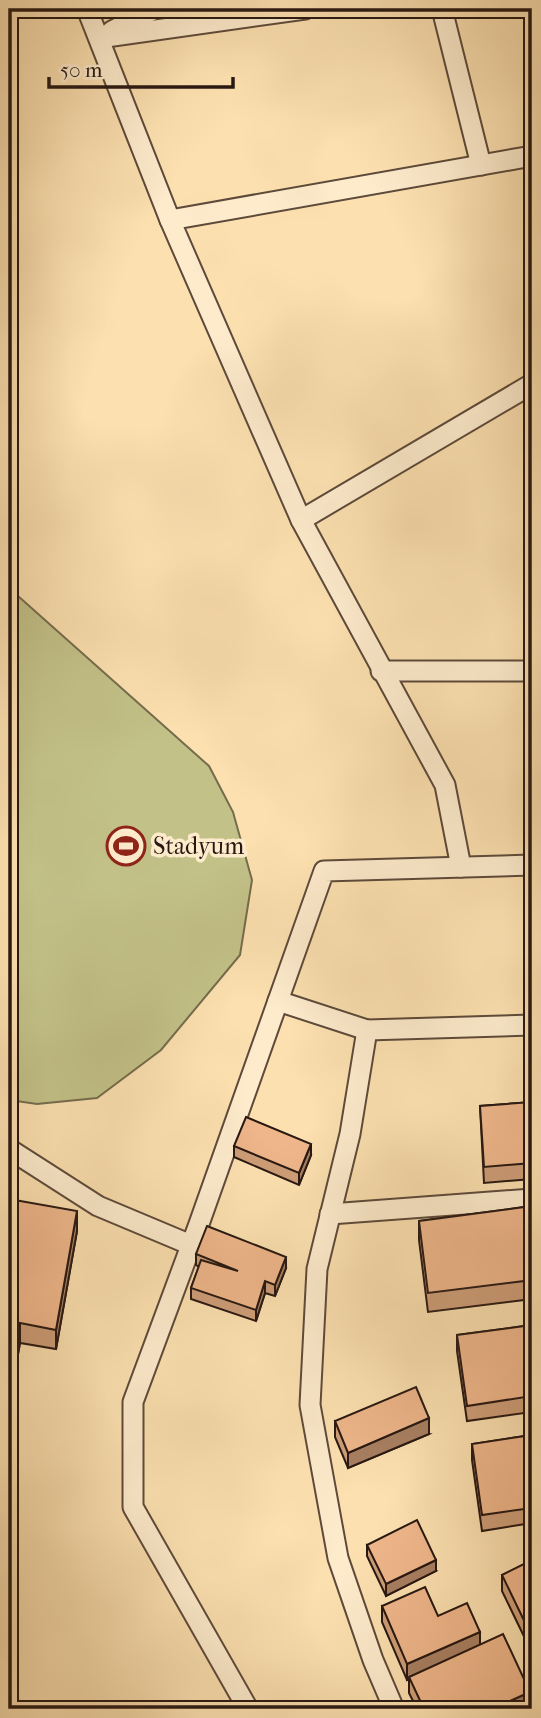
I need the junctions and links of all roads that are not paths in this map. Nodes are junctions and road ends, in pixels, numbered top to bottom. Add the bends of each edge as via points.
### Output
1 (87, 9) edge
2 (155, 9) edge
3 (305, 9) edge
4 (442, 9) edge
5 (99, 37) junction
6 (532, 156) edge
7 (481, 165) junction
8 (170, 220) junction
9 (532, 384) edge
10 (301, 520) junction
11 (381, 671) junction
12 (532, 671) edge
13 (532, 865) edge
14 (461, 867) junction
15 (278, 1001) junction
16 (532, 1025) edge
17 (367, 1030) junction
18 (9, 1149) edge
19 (532, 1199) edge
20 (330, 1214) junction
21 (191, 1245) junction
22 (248, 1709) edge
23 (394, 1709) edge

1 - 5 street
2 - 5 street
3 - 5 street
4 - 7 street
5 - 8 street
6 - 7 street
7 - 8 street
8 - 10 street
9 - 10 street
10 - 11 street
11 - 12 street
11 - 14 street via 445,785
13 - 14 street
14 - 15 street via 324,871
15 - 17 street
15 - 21 street
16 - 17 street
17 - 20 street via 350,1134
18 - 21 street via 98,1206
19 - 20 street
20 - 23 street via 317,1269 310,1405 338,1558
21 - 22 street via 133,1402 133,1507

